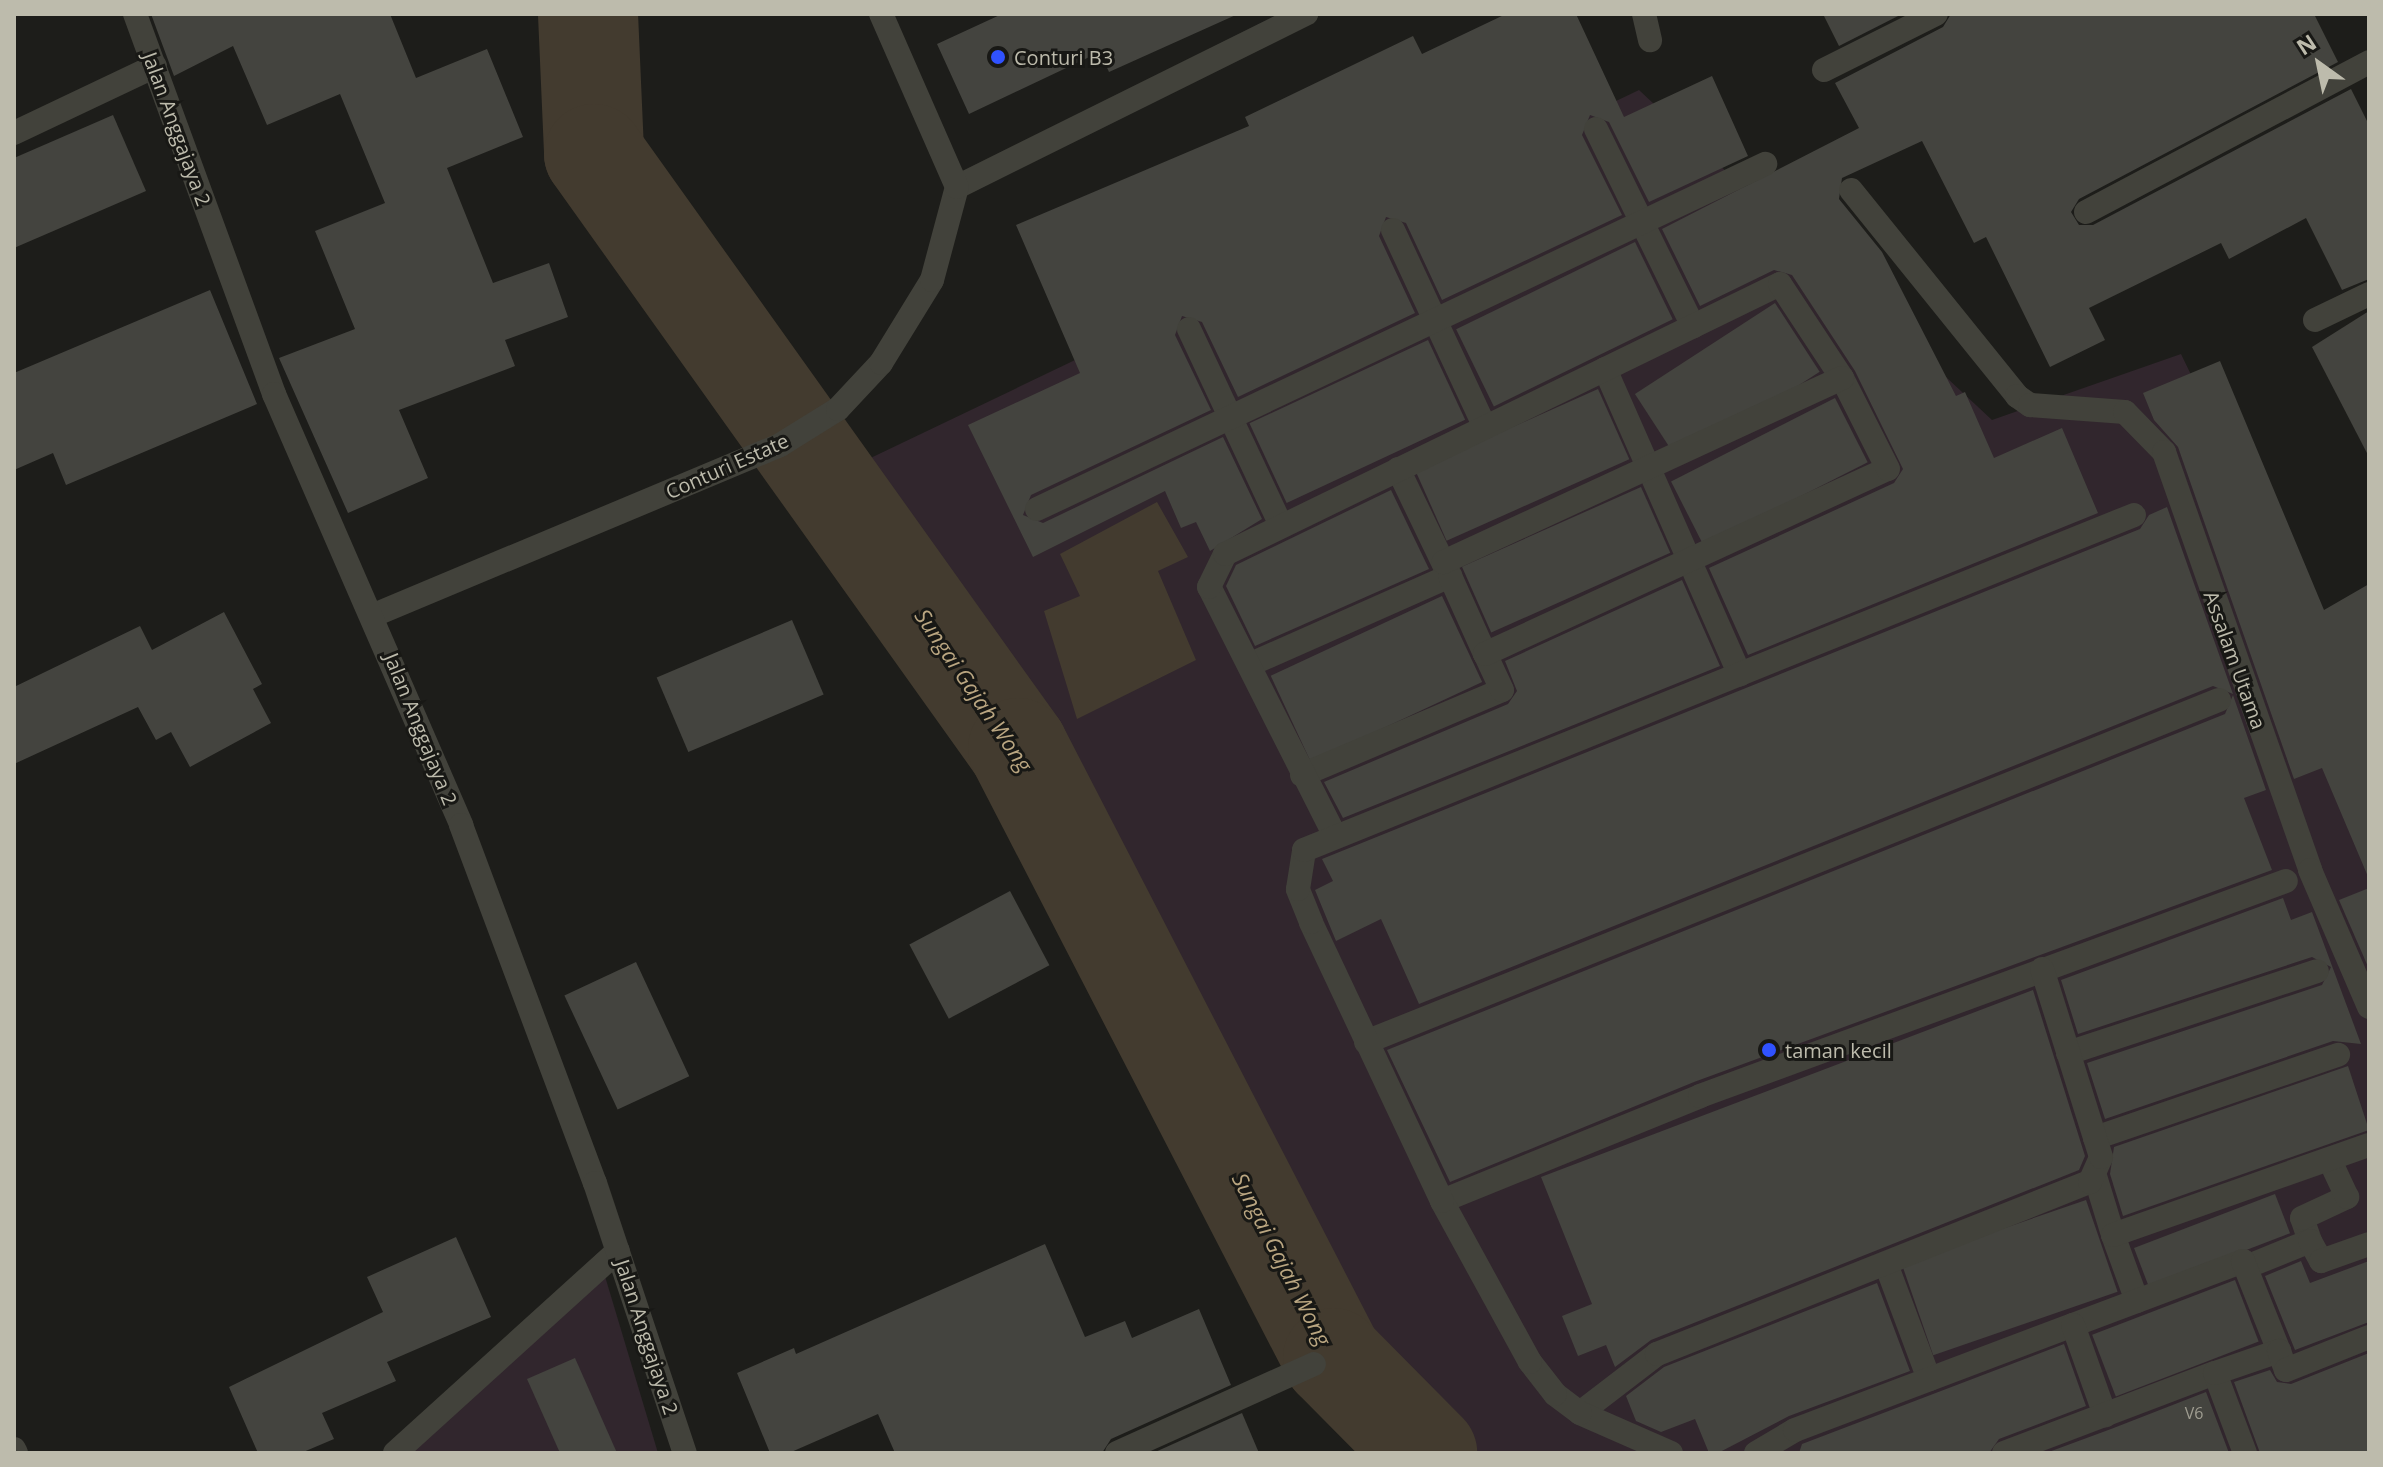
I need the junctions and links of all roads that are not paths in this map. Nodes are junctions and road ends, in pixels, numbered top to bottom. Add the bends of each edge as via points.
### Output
1 (135, 14) edge
2 (881, 14) edge
3 (1306, 14) edge
4 (1644, 14) edge
5 (1936, 14) edge
6 (1266, 23) edge
7 (1650, 40) dead end
8 (2369, 62) edge
9 (155, 66) junction
10 (1824, 70) dead end
11 (1596, 129) dead end
12 (14, 133) edge
13 (1765, 164) dead end
14 (957, 187) junction
15 (1851, 190) dead end
16 (2086, 212) dead end
17 (1641, 222) junction
18 (1393, 230) dead end
19 (2369, 294) edge
20 (2315, 320) dead end
21 (1436, 321) junction
22 (1693, 326) junction
23 (1189, 329) dead end
24 (1605, 369) junction
25 (1842, 378) junction
26 (1230, 418) junction
27 (1485, 427) junction
28 (1649, 466) junction
29 (1398, 469) junction
30 (1037, 509) dead end
31 (2134, 515) dead end
32 (1281, 525) junction
33 (1690, 559) junction
34 (1446, 569) junction
35 (374, 615) junction
36 (1485, 654) junction
37 (1251, 664) junction
38 (1740, 675) junction
39 (2219, 700) dead end
40 (1302, 775) junction
41 (1334, 834) junction
42 (2286, 881) dead end
43 (2042, 969) junction
44 (2317, 971) dead end
45 (2369, 1007) edge
46 (1366, 1042) junction
47 (2068, 1053) junction
48 (2338, 1055) dead end
49 (2095, 1138) junction
50 (2369, 1145) edge
51 (2330, 1161) junction
52 (2095, 1176) junction
53 (1442, 1201) junction
54 (2113, 1235) junction
55 (2310, 1241) junction
56 (2369, 1244) edge
57 (618, 1251) junction
58 (1886, 1264) junction
59 (2246, 1267) junction
60 (2137, 1301) junction
61 (2073, 1325) junction
62 (2369, 1337) edge
63 (2279, 1351) junction
64 (1314, 1364) dead end
65 (2215, 1373) junction
66 (1929, 1379) junction
67 (1580, 1413) junction
68 (2105, 1415) junction
69 (395, 1453) edge
70 (685, 1453) edge
71 (1117, 1453) edge
72 (1671, 1453) edge
73 (1756, 1453) edge
74 (2004, 1453) edge
75 (2245, 1453) edge

1 - 9 street, Jalan Anggajaya 2
2 - 14 street
3 - 6 street
4 - 7 street
5 - 10 street
6 - 14 street
8 - 16 street
9 - 12 street
9 - 35 street, Jalan Anggajaya 2 via 274,394
11 - 17 street
13 - 17 street
14 - 35 street, Conturi Estate via 932,280 881,363 838,409 780,445
15 - 45 street, Assalam Utama via 2030,405 2125,412 2164,452 2310,870
17 - 21 street
17 - 22 street
18 - 21 street
19 - 20 street
21 - 26 street
21 - 27 street
22 - 24 street
22 - 25 street via 1780,284
23 - 26 street
24 - 27 street
24 - 28 street
25 - 28 street
25 - 33 street via 1888,469
26 - 30 street
26 - 32 street
27 - 29 street
28 - 33 street
28 - 34 street
29 - 32 street
29 - 34 street
31 - 38 street
32 - 37 street via 1225,554 1209,576 1209,587
33 - 36 street
33 - 38 street
34 - 36 street
34 - 37 street
35 - 57 street, Jalan Anggajaya 2 via 461,825
36 - 40 street via 1502,690
37 - 40 street
38 - 41 street
39 - 46 street
40 - 41 street
41 - 46 street via 1304,850 1298,889
42 - 43 street
43 - 47 street
43 - 53 street via 1700,1096
44 - 47 street
46 - 53 street
47 - 49 street
48 - 49 street
49 - 52 street via 2101,1157
50 - 51 street
51 - 54 street
51 - 55 street via 2347,1197 2302,1218
52 - 54 street
52 - 58 street via 2079,1188
53 - 67 street via 1530,1362 1555,1394
54 - 60 street
55 - 56 street via 2321,1261
55 - 59 street
57 - 69 street
57 - 70 street, Jalan Anggajaya 2
58 - 66 street
58 - 67 street via 1657,1354
59 - 60 street via 2243,1261
59 - 63 street
60 - 61 street
61 - 66 street
61 - 68 street
62 - 63 street via 2286,1370
63 - 65 street
64 - 71 street
65 - 68 street
65 - 75 street
66 - 73 street via 1795,1430
67 - 72 street
68 - 74 street

